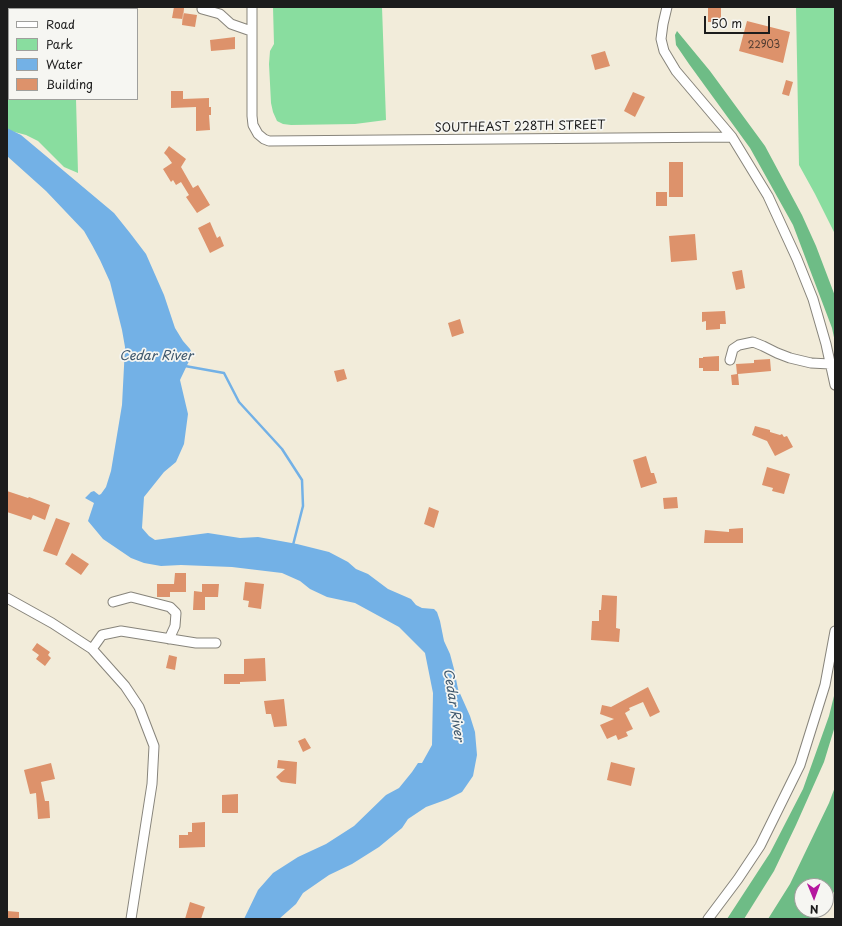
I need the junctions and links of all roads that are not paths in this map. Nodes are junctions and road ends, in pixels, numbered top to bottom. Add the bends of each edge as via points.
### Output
1 (252, 7) edge
2 (667, 7) edge
3 (202, 9) dead end
4 (251, 31) junction
5 (732, 138) junction
6 (730, 360) dead end
7 (830, 364) junction
8 (835, 385) edge
9 (7, 598) edge
10 (113, 602) dead end
11 (835, 631) edge
12 (169, 639) junction
13 (216, 643) dead end
14 (92, 649) junction
15 (131, 919) edge
16 (708, 919) edge

1 - 4 street, SOUTHEAST 228TH STREET
2 - 5 street via 662,31 664,51 676,71
3 - 4 street via 220,14 231,24
4 - 5 street, SOUTHEAST 228TH STREET via 253,125 258,134 269,141
5 - 7 street via 768,196 797,259 813,299
6 - 7 street via 733,349 753,342 790,358 815,364
7 - 8 street
9 - 14 street
10 - 12 street via 131,597 170,607 176,613 175,626
11 - 16 street via 825,685 800,765 760,846
12 - 13 street
12 - 14 street via 121,631 111,632 102,635
14 - 15 street via 125,686 139,707 154,746 152,784

